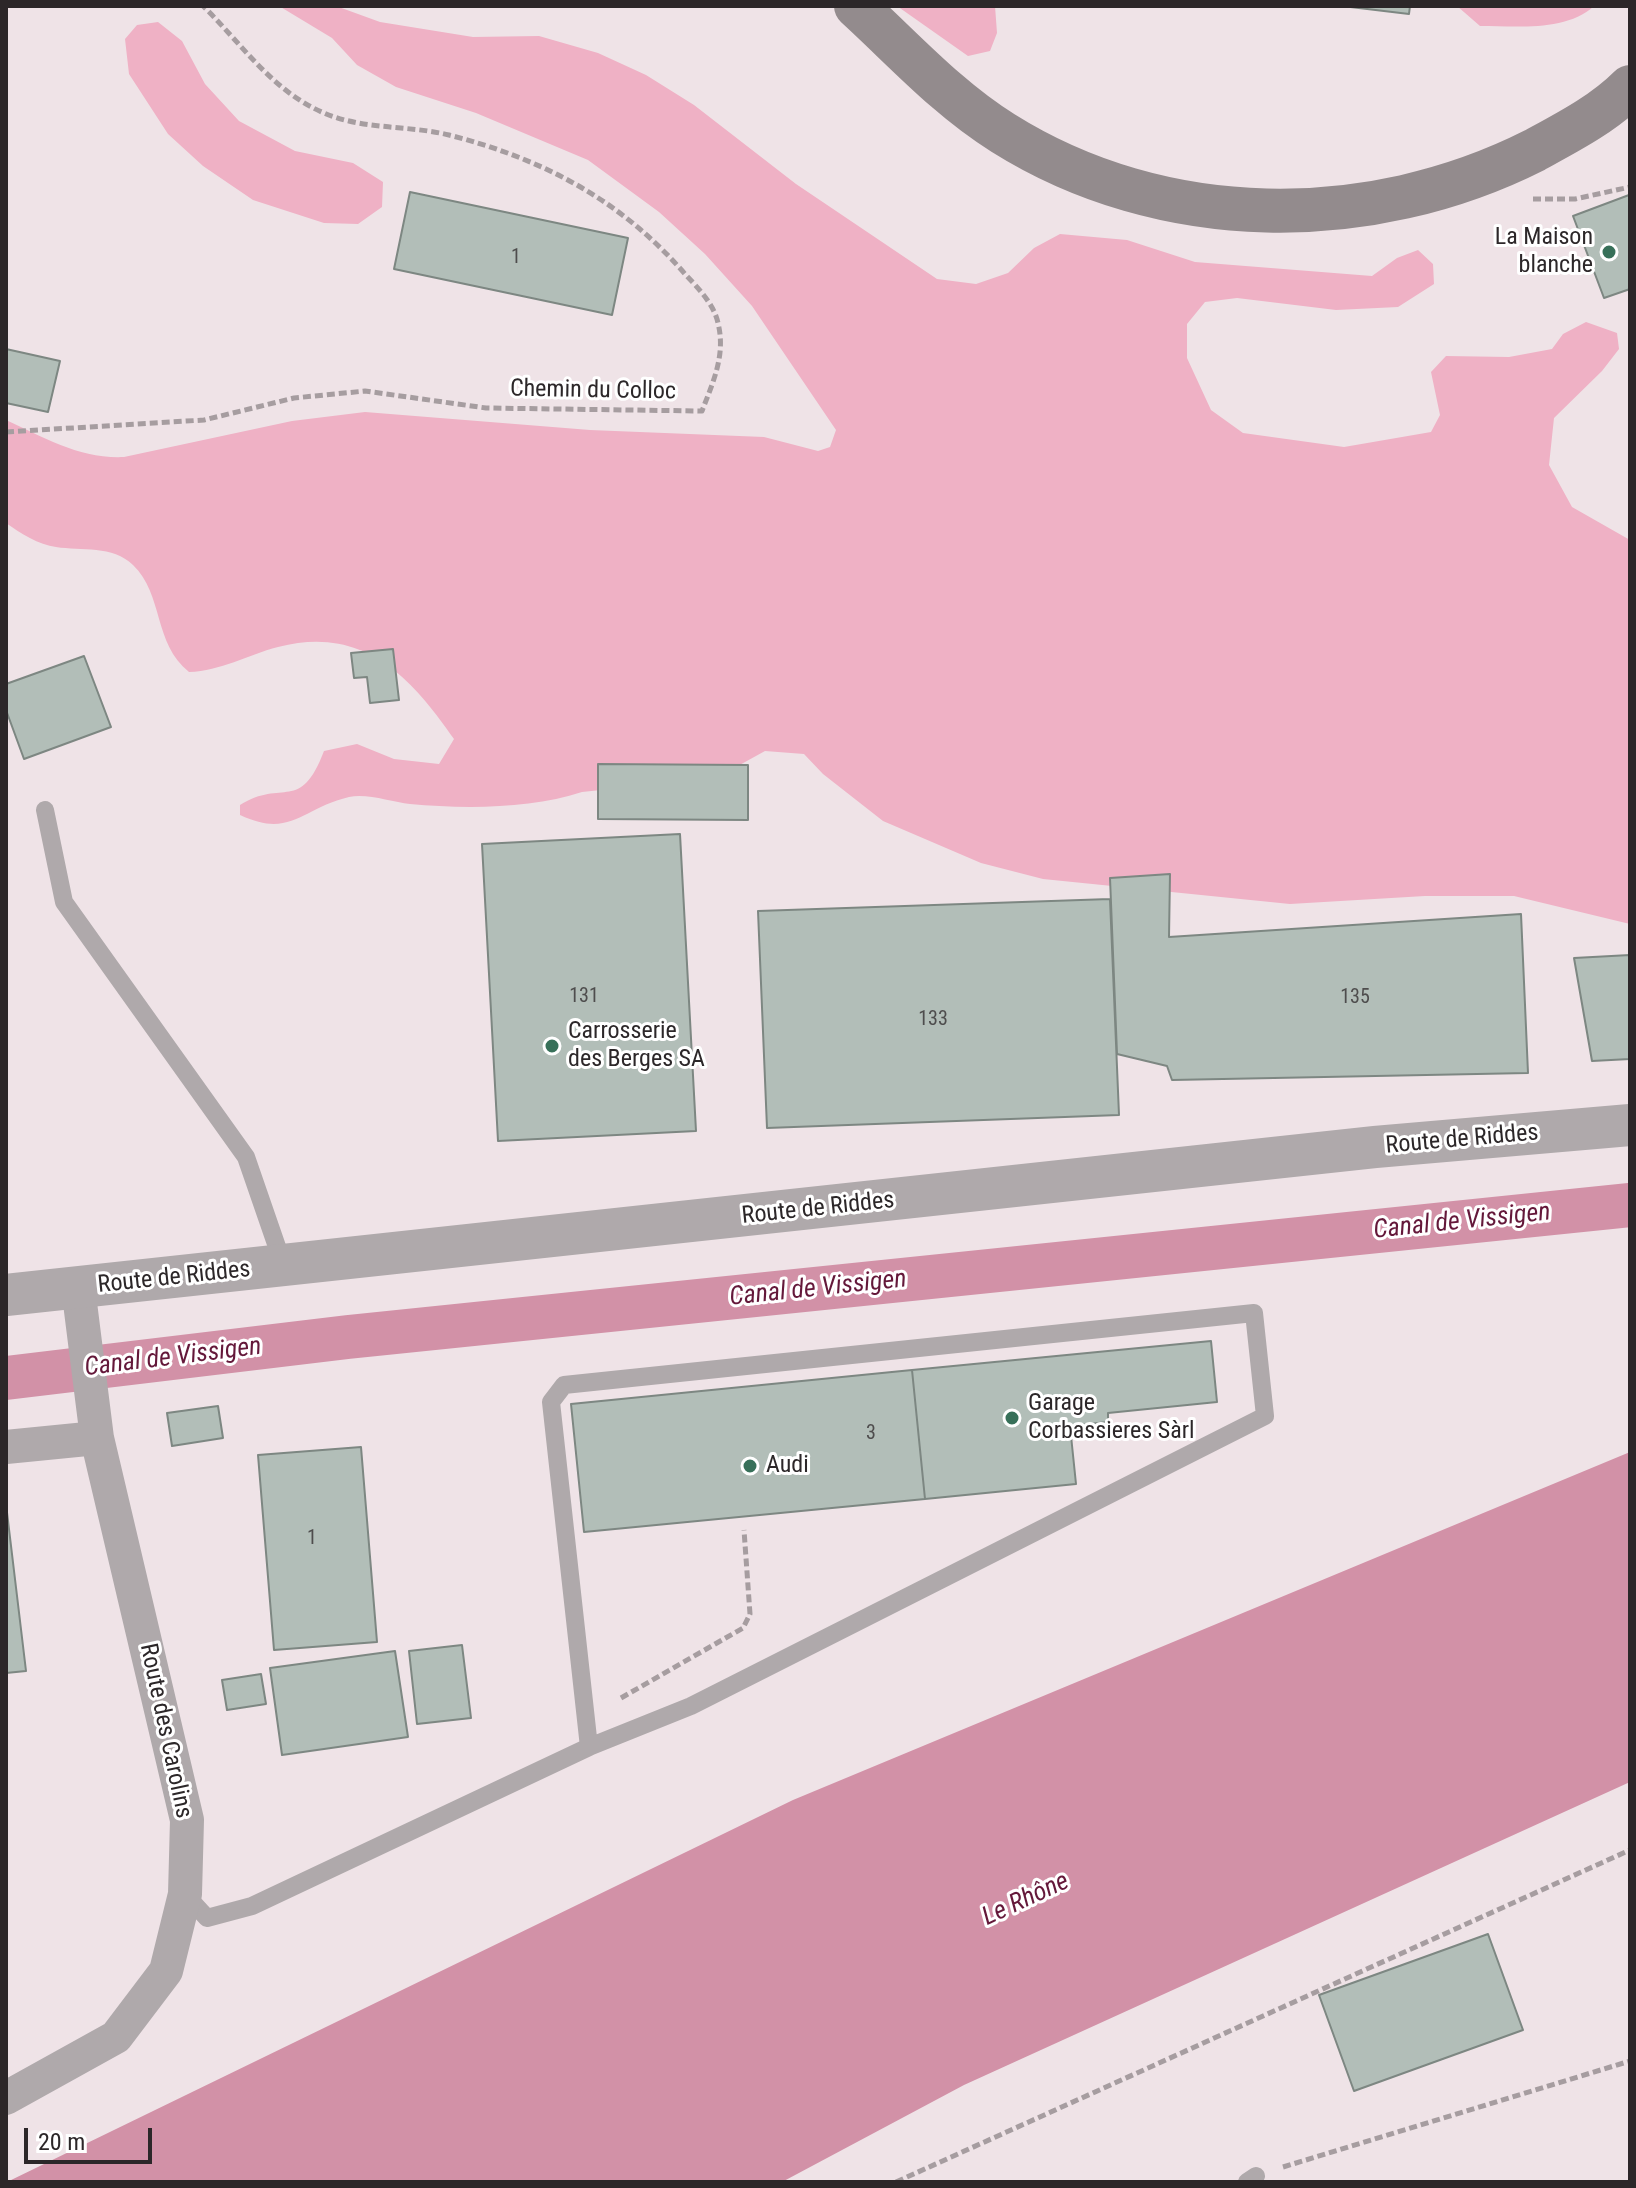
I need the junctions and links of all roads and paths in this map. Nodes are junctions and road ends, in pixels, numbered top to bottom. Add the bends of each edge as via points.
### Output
1 (203, 6) edge
2 (856, 6) edge
3 (1630, 87) edge
4 (1498, 168) junction
5 (1630, 187) edge
6 (6, 432) edge
7 (45, 810) dead end
8 (1630, 1125) edge
9 (284, 1267) junction
10 (78, 1287) junction
11 (6, 1295) edge
12 (97, 1438) junction
13 (6, 1447) edge
14 (744, 1530) dead end
15 (585, 1718) junction
16 (589, 1747) junction
17 (1630, 1850) edge
18 (185, 1894) junction
19 (1630, 2061) edge
20 (6, 2098) edge
21 (1251, 2179) edge
22 (896, 2182) edge

1 - 6 path, Chemin du Colloc via 275,82 322,112 342,120 445,134 515,153 554,171 635,223 705,296 718,320 721,360 702,411 486,408 365,391 294,398 204,420
2 - 4 main road via 953,96 1002,133 1097,178 1202,207 1360,207 1440,189
3 - 4 main road via 1588,120
4 - 5 path via 1515,194 1535,200 1575,199
7 - 9 lane via 64,902 246,1157
8 - 9 street, Route de Riddes via 1375,1147
9 - 10 street, Route de Riddes
10 - 11 street, Route de Riddes
10 - 12 street, Route des Carolins
12 - 13 street
12 - 18 street, Route des Carolins via 187,1820
14 - 15 path via 750,1614 743,1628
15 - 16 lane
15 - 16 lane via 551,1402 564,1385 1254,1313 1265,1416 691,1706
16 - 18 lane via 252,1906 207,1918
17 - 22 path
18 - 20 street, Route des Carolins via 166,1971 116,2037
19 - 21 path

